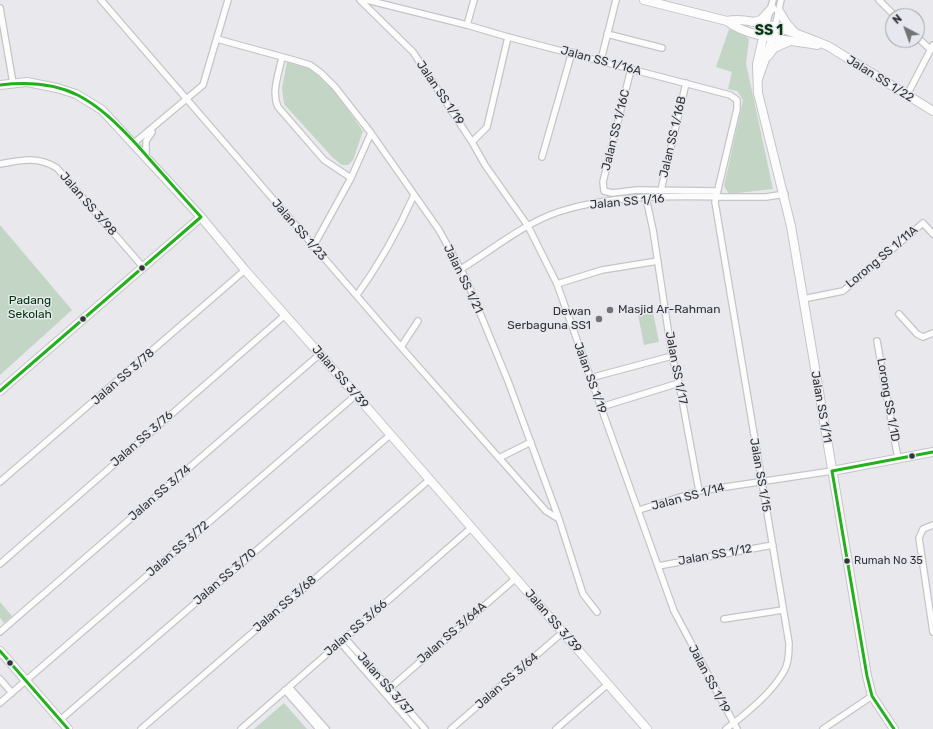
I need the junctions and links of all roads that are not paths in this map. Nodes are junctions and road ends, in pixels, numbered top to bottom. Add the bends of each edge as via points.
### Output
1 (101, 0) edge
2 (228, 0) edge
3 (360, 0) edge
4 (367, 0) edge
5 (474, 0) edge
6 (616, 0) edge
7 (644, 0) edge
8 (781, 0) edge
9 (879, 0) edge
10 (775, 6) edge
11 (0, 8) edge
12 (887, 8) edge
13 (727, 21) junction
14 (753, 22) junction
15 (467, 25) junction
16 (766, 25) junction
17 (775, 27) junction
18 (748, 31) junction
19 (607, 34) junction
20 (763, 35) junction
21 (793, 36) junction
22 (508, 37) junction
23 (773, 37) junction
24 (218, 39) junction
25 (662, 48) dead end
26 (932, 48) edge
27 (572, 52) junction
28 (282, 57) junction
29 (761, 59) junction
30 (601, 60) junction
31 (631, 69) junction
32 (13, 82) junction
33 (686, 83) junction
34 (0, 85) edge
35 (907, 95) junction
36 (187, 101) junction
37 (933, 111) edge
38 (159, 124) junction
39 (371, 133) junction
40 (472, 142) junction
41 (134, 143) junction
42 (146, 156) junction
43 (542, 157) dead end
44 (0, 164) edge
45 (351, 178) junction
46 (660, 190) junction
47 (604, 191) joint
48 (717, 191) junction
49 (785, 194) junction
50 (414, 195) junction
51 (646, 198) junction
52 (716, 198) junction
53 (201, 217) junction
54 (528, 226) junction
55 (933, 234) edge
56 (313, 246) junction
57 (658, 261) junction
58 (143, 267) junction
59 (461, 269) junction
60 (245, 270) junction
61 (557, 284) junction
62 (357, 295) junction
63 (803, 299) junction
64 (899, 314) dead end
65 (285, 315) junction
66 (418, 321) dead end
67 (933, 333) edge
68 (877, 341) dead end
69 (401, 347) junction
70 (320, 354) junction
71 (672, 356) junction
72 (590, 378) junction
73 (679, 383) junction
74 (0, 391) edge
75 (356, 395) junction
76 (601, 407) junction
77 (390, 435) junction
78 (531, 442) junction
79 (933, 452) edge
80 (499, 458) junction
81 (898, 459) junction
82 (832, 471) junction
83 (429, 480) junction
84 (0, 482) edge
85 (761, 482) junction
86 (699, 491) junction
87 (639, 510) junction
88 (559, 519) junction
89 (933, 525) edge
90 (471, 528) junction
91 (773, 545) junction
92 (0, 564) edge
93 (658, 566) junction
94 (516, 578) junction
95 (931, 608) edge
96 (783, 610) junction
97 (597, 612) dead end
98 (724, 619) dead end
99 (0, 632) edge
100 (563, 632) junction
101 (933, 632) edge
102 (342, 640) junction
103 (0, 651) edge
104 (0, 679) edge
105 (26, 681) junction
106 (608, 684) junction
107 (287, 689) junction
108 (389, 689) junction
109 (12, 693) junction
110 (872, 696) junction
111 (0, 704) edge
112 (60, 720) junction
113 (732, 724) junction
114 (68, 729) edge
115 (141, 729) edge
116 (241, 729) edge
117 (319, 729) edge
118 (326, 729) edge
119 (416, 729) edge
120 (425, 729) edge
121 (451, 729) edge
122 (556, 729) edge
123 (647, 729) edge
124 (726, 729) edge
125 (737, 729) edge
126 (823, 729) edge
127 (894, 729) edge

1 - 36 street, Jalan SS 1/23
2 - 24 street
3 - 40 street, Jalan SS 1/19 via 413,52
4 - 15 street, Jalan SS 1/16A
5 - 15 street
6 - 19 street
7 - 13 street
8 - 10 street
9 - 12 street
10 - 14 street via 761,20
10 - 16 street
10 - 17 street
10 - 21 street
11 - 32 street
13 - 14 street, Jalan SS 1/22 via 735,19
13 - 18 street, Jalan SS 1/22 via 734,27
14 - 16 street, Jalan SS 1/22
15 - 22 street, Jalan SS 1/16A
16 - 17 street, Jalan SS 1/22
16 - 20 street, Jalan SS 1/11
17 - 21 street, Jalan SS 1/22
17 - 23 street, Jalan SS 1/11
18 - 20 street, Jalan SS 1/22
18 - 29 street via 755,38
19 - 25 street
19 - 30 street
20 - 23 street, Jalan SS 1/22
20 - 29 street, Jalan SS 1/11
21 - 23 street, Jalan SS 1/22
21 - 29 street
21 - 35 street, Jalan SS 1/22 via 828,46
22 - 27 street, Jalan SS 1/16A
22 - 40 street via 487,126
23 - 29 street, Jalan SS 1/11
24 - 28 street, Jalan SS 1/21
24 - 36 street via 203,85
26 - 35 street
27 - 30 street, Jalan SS 1/16A
27 - 43 street
28 - 39 street, Jalan SS 1/21 via 310,65 321,73 336,87
28 - 45 street via 275,92 278,107 324,160
29 - 49 street, Jalan SS 1/11 via 756,72 757,81 763,114
30 - 31 street, Jalan SS 1/16A
31 - 33 street, Jalan SS 1/16A
31 - 47 street, Jalan SS 1/16C via 603,182
32 - 34 street, Jalan SS 3/39
32 - 41 street, Jalan SS 3/39 via 43,84 76,94 102,110
33 - 46 street, Jalan SS 1/16B
33 - 48 street, Jalan SS 1/16A via 730,95 737,100
35 - 37 street, Jalan SS 1/22
36 - 38 street
36 - 56 street, Jalan SS 1/23
38 - 41 street
38 - 42 street via 146,141
39 - 45 street
39 - 50 street, Jalan SS 1/21
40 - 54 street, Jalan SS 1/19
41 - 42 street, Jalan SS 3/39
42 - 53 street, Jalan SS 3/39
44 - 58 street, Jalan SS 3/98 via 30,159 48,162 57,168
45 - 56 street
46 - 47 street, Jalan SS 1/16 via 612,193
46 - 48 street, Jalan SS 1/16
48 - 52 street, Jalan SS 1/16A
49 - 52 street, Jalan SS 1/16
49 - 63 street, Jalan SS 1/11
50 - 59 street, Jalan SS 1/21 via 439,230
50 - 62 street via 397,233 377,268
51 - 52 street, Jalan SS 1/16
51 - 54 street, Jalan SS 1/16 via 591,204 557,212
51 - 57 street, Jalan SS 1/17
52 - 85 street, Jalan SS 1/15
53 - 58 street
53 - 60 street, Jalan SS 3/39
54 - 59 street, Jalan SS 1/16
54 - 61 street, Jalan SS 1/19
55 - 63 street, Lorong SS 1/11A via 923,223 843,291
56 - 62 street, Jalan SS 1/23
57 - 61 street via 602,270
57 - 71 street, Jalan SS 1/17
58 - 74 street
59 - 78 street, Jalan SS 1/21
60 - 65 street, Jalan SS 3/39
60 - 84 street, Jalan SS 3/78
61 - 72 street, Jalan SS 1/19
62 - 69 street, Jalan SS 1/23
63 - 82 street, Jalan SS 1/11
64 - 67 street via 917,334 923,337
65 - 70 street, Jalan SS 3/39
65 - 92 street, Jalan SS 3/76
66 - 69 street
68 - 81 street, Lorong SS 1/1D
69 - 80 street, Jalan SS 1/23
70 - 75 street, Jalan SS 3/39
70 - 99 street, Jalan SS 3/74
71 - 72 street
71 - 73 street, Jalan SS 1/17
72 - 76 street, Jalan SS 1/19
73 - 76 street
73 - 86 street, Jalan SS 1/17
75 - 77 street, Jalan SS 3/39
75 - 105 street, Jalan SS 3/72
76 - 87 street, Jalan SS 1/19
77 - 83 street, Jalan SS 3/39
77 - 112 street, Jalan SS 3/70
78 - 80 street
78 - 88 street, Jalan SS 1/21
79 - 81 street
80 - 88 street, Jalan SS 1/23 via 546,511
81 - 82 street
82 - 85 street, Jalan SS 1/14
82 - 110 street, Jalan SS 1/11
83 - 90 street, Jalan SS 3/39
83 - 115 street, Jalan SS 3/68
85 - 86 street, Jalan SS 1/14
85 - 91 street, Jalan SS 1/15
86 - 87 street, Jalan SS 1/14
87 - 93 street, Jalan SS 1/19
88 - 97 street, Jalan SS 1/21 via 583,594
89 - 95 street via 923,529 919,538
90 - 94 street, Jalan SS 3/39
90 - 102 street, Jalan SS 3/66
91 - 93 street, Jalan SS 1/12
91 - 96 street, Jalan SS 1/15
93 - 113 street, Jalan SS 1/19 via 674,611
94 - 100 street, Jalan SS 3/39
94 - 108 street, Jalan SS 3/64A
95 - 101 street
96 - 98 street
96 - 113 street, Jalan SS 1/15 via 789,643 786,667 770,691
100 - 106 street, Jalan SS 3/39
100 - 121 street, Jalan SS 3/64
102 - 107 street, Jalan SS 3/66
102 - 108 street, Jalan SS 3/37
102 - 119 street, Jalan SS 3/37
103 - 105 street
104 - 109 street
105 - 109 street, Jalan SS 3/72
105 - 112 street
106 - 122 street
106 - 123 street, Jalan SS 3/39
107 - 116 street, Jalan SS 3/66
107 - 117 street
107 - 118 street
108 - 120 street, Jalan SS 3/37
109 - 111 street, Jalan SS 3/72
110 - 126 street
110 - 127 street, Jalan SS 1/11
112 - 114 street
113 - 124 street, Jalan SS 1/15
113 - 125 street, Jalan SS 1/19

